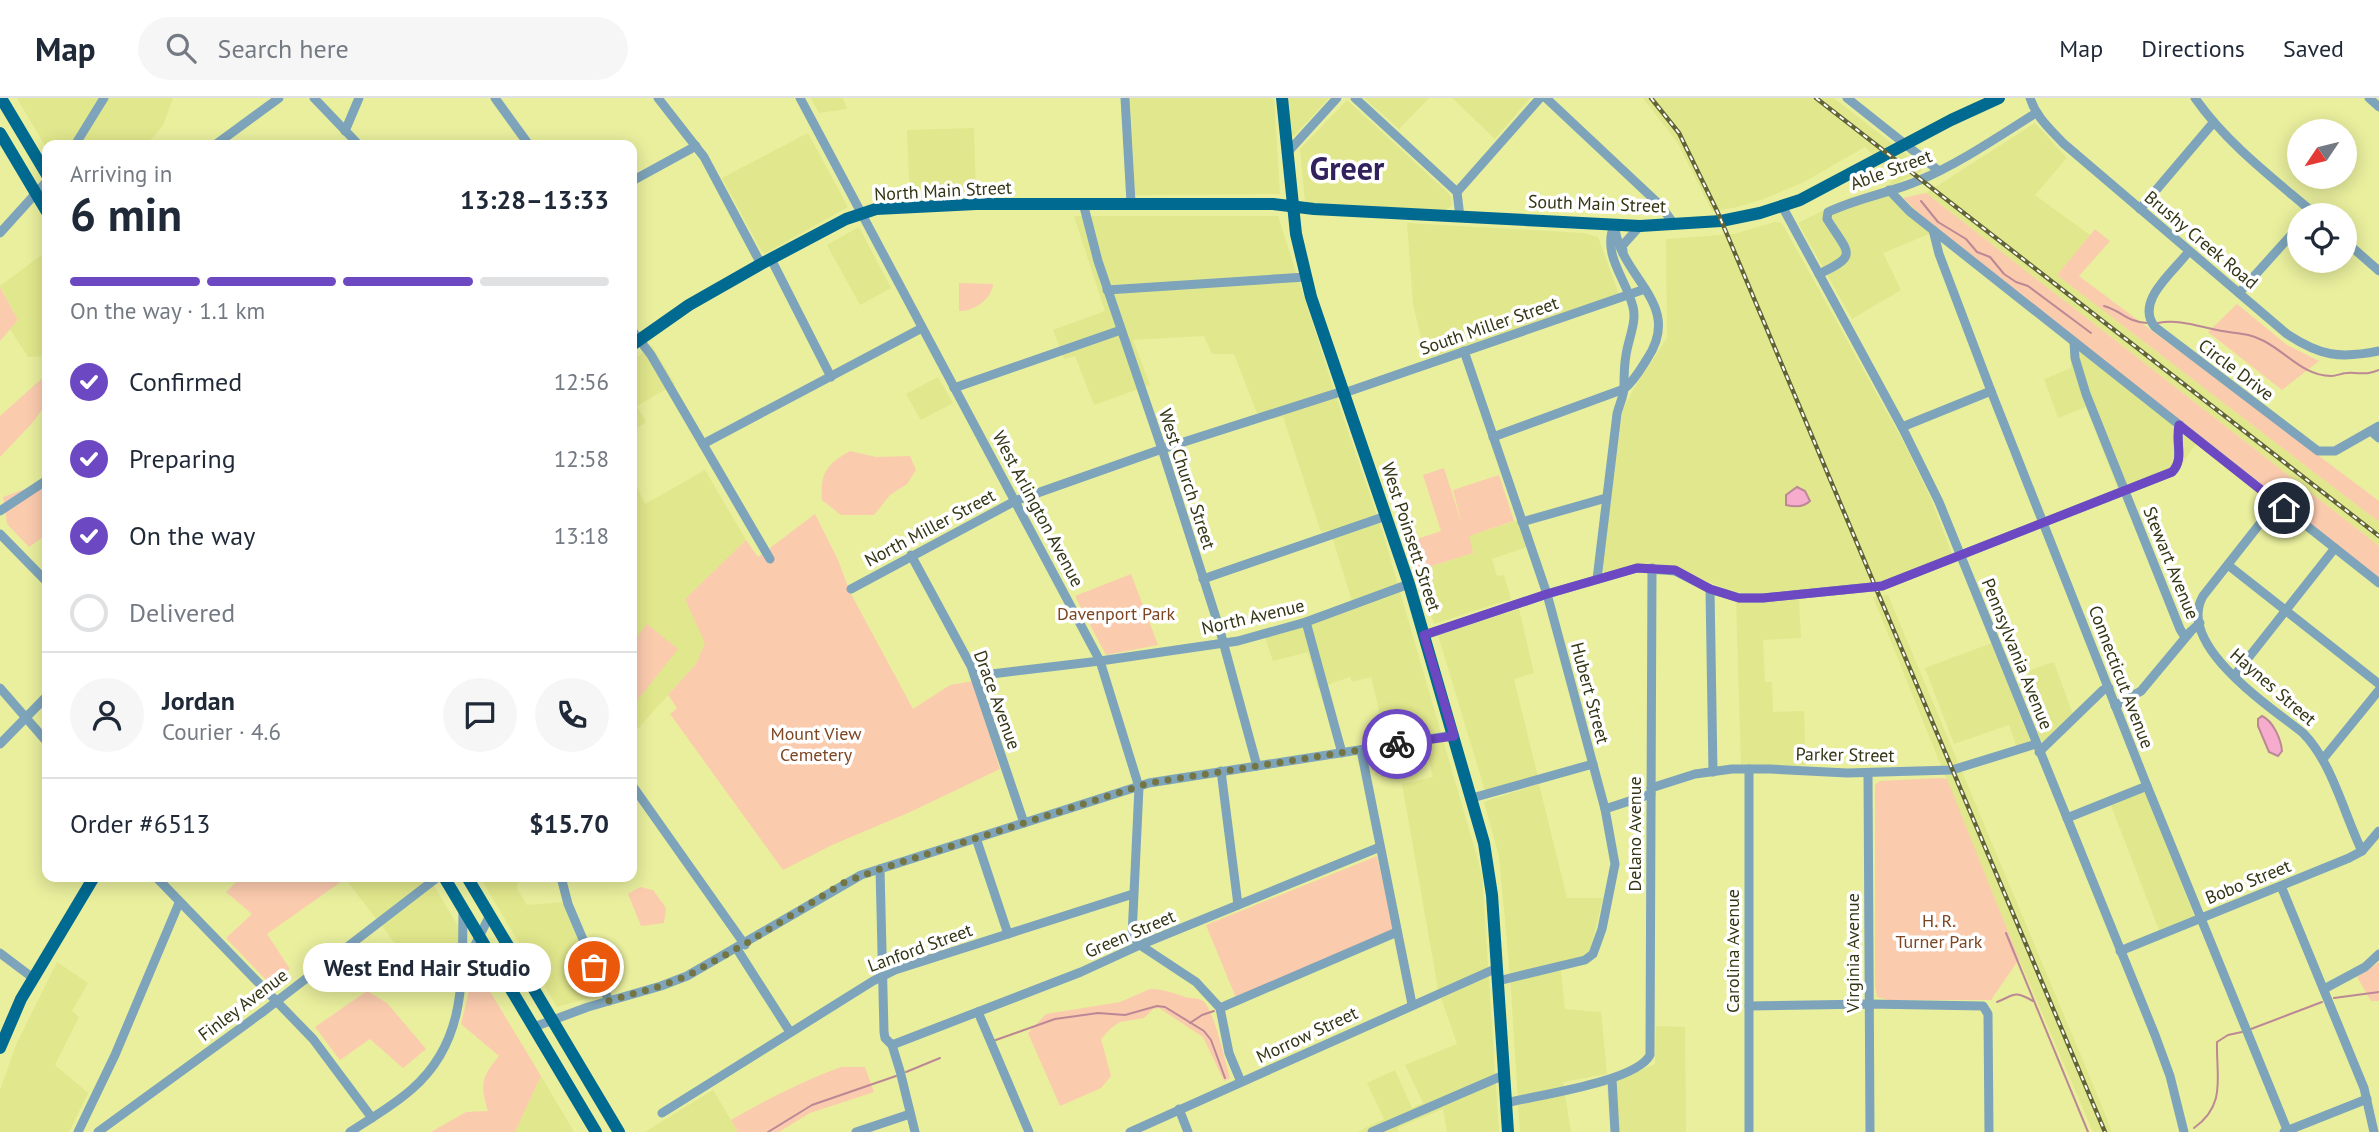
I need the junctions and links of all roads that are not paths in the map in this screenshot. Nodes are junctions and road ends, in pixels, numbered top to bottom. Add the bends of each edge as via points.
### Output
1 (1, 98) edge
2 (104, 98) edge
3 (279, 98) edge
4 (314, 98) edge
5 (359, 98) edge
6 (495, 98) edge
7 (658, 98) edge
8 (800, 98) edge
9 (1125, 98) edge
10 (1282, 98) edge
11 (1337, 98) edge
12 (1355, 98) edge
13 (1540, 98) edge
14 (1546, 98) edge
15 (1847, 98) edge
16 (1999, 98) edge
17 (2030, 98) edge
18 (2195, 98) edge
19 (2369, 98) edge
20 (2379, 107) edge
21 (2036, 113) junction
22 (2213, 122) junction
23 (345, 131) junction
24 (0, 133) edge
25 (78, 140) edge
26 (222, 140) edge
27 (354, 140) edge
28 (525, 140) edge
29 (1290, 145) junction
30 (696, 146) junction
31 (42, 167) edge
32 (1938, 171) junction
33 (637, 178) edge
34 (42, 186) edge
35 (1889, 190) junction
36 (35, 192) junction
37 (1457, 192) junction
38 (1130, 202) junction
39 (1083, 203) junction
40 (2300, 203) edge
41 (42, 204) edge
42 (1293, 206) junction
43 (1782, 206) junction
44 (2140, 209) junction
45 (862, 214) junction
46 (1460, 217) junction
47 (1674, 224) junction
48 (1614, 225) junction
49 (1640, 226) junction
50 (1933, 230) junction
51 (0, 233) edge
52 (2287, 239) edge
53 (2189, 251) junction
54 (2357, 252) edge
55 (1623, 253) junction
56 (766, 262) junction
57 (2379, 271) edge
58 (1819, 274) junction
59 (1306, 277) junction
60 (1645, 289) junction
61 (1107, 290) junction
62 (2239, 293) junction
63 (1630, 296) junction
64 (922, 328) junction
65 (1121, 330) junction
66 (637, 337) edge
67 (637, 342) edge
68 (2074, 343) junction
69 (1464, 351) junction
70 (2379, 351) edge
71 (831, 377) junction
72 (954, 388) junction
73 (1624, 389) junction
74 (1991, 391) junction
75 (1344, 393) junction
76 (2179, 425) junction
77 (1902, 428) junction
78 (2375, 428) edge
79 (1493, 437) junction
80 (2379, 438) edge
81 (703, 444) junction
82 (1162, 449) junction
83 (42, 483) edge
84 (2125, 492) junction
85 (1606, 498) junction
86 (1015, 501) junction
87 (2277, 502) junction
88 (0, 512) edge
89 (1386, 516) junction
90 (1522, 522) junction
91 (2043, 523) junction
92 (0, 534) edge
93 (2335, 548) junction
94 (911, 555) junction
95 (1961, 555) junction
96 (770, 559) dead end
97 (2228, 565) junction
98 (1652, 568) junction
99 (42, 577) edge
100 (1203, 579) junction
101 (1597, 579) junction
102 (2379, 583) edge
103 (1409, 584) junction
104 (851, 589) dead end
105 (1710, 589) junction
106 (1547, 594) junction
107 (2286, 611) junction
108 (1306, 622) junction
109 (2200, 623) junction
110 (1424, 635) junction
111 (2185, 637) junction
112 (1223, 642) junction
113 (1100, 661) junction
114 (975, 676) junction
115 (2234, 676) junction
116 (2379, 684) edge
117 (0, 688) edge
118 (2109, 688) junction
119 (2379, 690) edge
120 (42, 702) edge
121 (2115, 706) junction
122 (27, 719) junction
123 (42, 736) edge
124 (1454, 736) junction
125 (0, 744) edge
126 (2038, 748) junction
127 (1361, 750) junction
128 (1342, 753) junction
129 (2323, 759) junction
130 (1593, 764) junction
131 (1257, 766) junction
132 (1749, 769) junction
133 (1221, 771) junction
134 (1713, 772) junction
135 (1868, 773) junction
136 (2147, 786) junction
137 (1139, 787) junction
138 (1651, 791) junction
139 (637, 792) edge
140 (1472, 798) junction
141 (1605, 809) junction
142 (2067, 818) junction
143 (1024, 823) junction
144 (2379, 831) edge
145 (976, 838) junction
146 (1380, 847) junction
147 (2362, 851) junction
148 (880, 869) junction
149 (91, 882) edge
150 (160, 882) edge
151 (431, 882) edge
152 (447, 882) edge
153 (470, 882) edge
154 (562, 882) edge
155 (2280, 886) junction
156 (1133, 894) junction
157 (179, 903) junction
158 (1238, 905) junction
159 (463, 908) junction
160 (490, 915) junction
161 (2200, 918) junction
162 (1397, 932) junction
163 (1008, 934) junction
164 (480, 937) junction
165 (1140, 945) junction
166 (741, 947) junction
167 (2120, 951) junction
168 (0, 953) edge
169 (2379, 954) edge
170 (463, 959) junction
171 (1498, 974) junction
172 (883, 976) junction
173 (33, 978) junction
174 (2324, 989) junction
175 (276, 1001) junction
176 (608, 1001) junction
177 (1412, 1004) junction
178 (1869, 1004) junction
179 (1749, 1006) junction
180 (1220, 1008) junction
181 (978, 1012) junction
182 (553, 1021) junction
183 (534, 1027) junction
184 (790, 1032) junction
185 (892, 1045) junction
186 (0, 1048) edge
187 (1504, 1075) junction
188 (1612, 1079) junction
189 (1241, 1083) junction
190 (2367, 1099) junction
191 (1506, 1103) junction
192 (1179, 1109) junction
193 (662, 1113) dead end
194 (910, 1114) junction
195 (372, 1118) junction
196 (78, 1132) edge
197 (98, 1132) edge
198 (350, 1132) edge
199 (596, 1132) edge
200 (619, 1132) edge
201 (856, 1132) edge
202 (915, 1132) edge
203 (1029, 1132) edge
204 (1130, 1132) edge
205 (1188, 1132) edge
206 (1372, 1132) edge
207 (1508, 1132) edge
208 (1615, 1132) edge
209 (1749, 1132) edge
210 (1870, 1132) edge
211 (1989, 1132) edge
212 (2184, 1132) edge
213 (2286, 1132) edge
214 (2374, 1132) edge

1 - 31 main road
2 - 25 street
3 - 26 street
4 - 23 street
5 - 23 street
6 - 28 street
7 - 30 street
8 - 45 street, West Arlington Avenue
9 - 38 street
10 - 29 main road, West Poinsett Street
11 - 29 street
12 - 37 street
13 - 37 street
14 - 47 street via 1660,205
15 - 32 street
16 - 43 main road, South Main Street
17 - 21 street, Brushy Creek Road
18 - 22 street
19 - 20 street
21 - 32 street, Able Street
21 - 44 street, Brushy Creek Road via 2063,143
22 - 40 street
22 - 44 street
23 - 27 street
24 - 36 main road
29 - 42 main road, West Poinsett Street
30 - 33 street
30 - 56 street
32 - 35 street, Able Street
34 - 36 street
35 - 50 street
35 - 58 street, Able Street via 1828,212 1827,219 1847,256
36 - 41 main road
36 - 51 street
37 - 46 street
38 - 39 main road, North Main Street
38 - 42 main road, North Main Street
39 - 45 main road, North Main Street via 923,206
39 - 61 street, West Church Street
42 - 46 main road, South Main Street
42 - 59 main road, West Poinsett Street
43 - 47 main road, South Main Street via 1721,221
43 - 58 street, Pennsylvania Avenue
44 - 53 street, Brushy Creek Road
45 - 56 main road, North Main Street
45 - 64 street, West Arlington Avenue
46 - 48 main road, South Main Street
47 - 49 main road, South Main Street
48 - 49 main road, South Main Street
48 - 55 street
48 - 63 street via 1610,250
49 - 55 street via 1622,246
50 - 68 street
50 - 74 street, Connecticut Avenue
52 - 62 street
53 - 62 street, Brushy Creek Road
53 - 78 street, Circle Drive via 2150,302 2148,315 2155,327 2318,451 2335,451
54 - 57 street
55 - 60 street
56 - 66 main road, North Main Street
56 - 71 street
58 - 77 street, Pennsylvania Avenue
59 - 61 street
59 - 75 main road, West Poinsett Street
60 - 63 street, South Miller Street
60 - 73 street via 1654,303 1660,334 1656,347
61 - 65 street, West Church Street
62 - 70 street, Brushy Creek Road via 2311,349 2341,356
63 - 69 street, South Miller Street
63 - 73 street via 1634,317
64 - 71 street
64 - 72 street, West Arlington Avenue
65 - 72 street
65 - 82 street, West Church Street
67 - 81 street via 651,355
68 - 76 street
68 - 84 street, Stewart Avenue via 2083,384
69 - 75 street, South Miller Street
69 - 79 street, Hubert Street
71 - 81 street
72 - 86 street, West Arlington Avenue
73 - 79 street
73 - 85 street
74 - 77 street
74 - 91 street, Connecticut Avenue
75 - 82 street, North Miller Street
75 - 89 main road, West Poinsett Street
76 - 84 street via 2179,465 2160,479
76 - 87 street
77 - 95 street, Pennsylvania Avenue
78 - 80 street
79 - 90 street, Hubert Street
81 - 96 street
82 - 86 street, North Miller Street
82 - 100 street, West Church Street
83 - 88 street
84 - 91 street
84 - 111 street, Stewart Avenue
85 - 90 street
85 - 101 street
86 - 94 street, North Miller Street
86 - 113 street, West Arlington Avenue
87 - 93 street
87 - 97 street
89 - 100 street
89 - 103 main road, West Poinsett Street
90 - 106 street, Hubert Street
91 - 95 street
91 - 118 street, Connecticut Avenue
92 - 99 street
93 - 102 street
93 - 107 street
94 - 104 street, North Miller Street
94 - 114 street, Drace Avenue
95 - 105 street via 1867,589 1748,598
95 - 126 street, Pennsylvania Avenue
97 - 107 street
97 - 109 street via 2201,601
98 - 101 street
98 - 105 street via 1675,570
98 - 138 street, Delano Avenue
100 - 112 street, West Church Street
101 - 106 street
103 - 108 street, North Avenue
103 - 110 main road, West Poinsett Street
105 - 134 street
106 - 110 street
106 - 130 street, Hubert Street
107 - 115 street
107 - 116 street
108 - 112 street, North Avenue
108 - 128 street
109 - 111 street
109 - 115 street, Haynes Street via 2212,653
110 - 124 main road, West Poinsett Street
111 - 121 street via 2141,691
112 - 113 street, North Avenue
112 - 131 street, West Church Street
113 - 114 street, North Avenue
113 - 137 street, West Arlington Avenue
114 - 143 street, Drace Avenue
115 - 129 street, Haynes Street via 2303,733
117 - 122 street
118 - 121 street, Connecticut Avenue
118 - 126 street, Parker Street
119 - 129 street
120 - 122 street
121 - 136 street, Connecticut Avenue
122 - 123 street
122 - 125 street
124 - 127 street
124 - 140 main road, West Poinsett Street
126 - 135 street, Parker Street via 1959,769
126 - 142 street, Pennsylvania Avenue
127 - 128 street
127 - 146 street
128 - 131 street
129 - 147 street, Haynes Street
130 - 140 street
130 - 141 street, Hubert Street
131 - 133 street
132 - 134 street, Parker Street
132 - 135 street, Parker Street
132 - 179 street, Carolina Avenue
133 - 137 street
133 - 158 street
134 - 138 street, Parker Street
135 - 178 street, Virginia Avenue
136 - 142 street
136 - 161 street, Connecticut Avenue
137 - 143 street
137 - 156 street, West Arlington Avenue
138 - 141 street, Parker Street
138 - 188 street, Delano Avenue via 1650,1055 1644,1063
139 - 166 street
140 - 171 main road, West Poinsett Street via 1490,872
141 - 171 street, Hubert Street via 1615,864 1593,954 1585,960
142 - 167 street, Pennsylvania Avenue
143 - 145 street
144 - 147 street, Bobo Street
145 - 148 street
145 - 163 street
146 - 158 street, Green Street
146 - 162 street
147 - 155 street, Bobo Street
148 - 166 street via 845,882
148 - 172 street
149 - 173 main road
150 - 157 street
151 - 175 street, Finley Avenue
152 - 159 main road
153 - 160 main road
154 - 176 street
155 - 161 street, Bobo Street
155 - 174 street
156 - 163 street, Lanford Street
156 - 165 street, West Arlington Avenue via 1132,936
157 - 175 street
157 - 196 street
158 - 165 street, Green Street
159 - 164 main road
159 - 170 street
160 - 164 street
160 - 182 main road
161 - 167 street, Bobo Street
161 - 213 street, Connecticut Avenue
162 - 177 street
162 - 180 street
163 - 172 street, Lanford Street
164 - 170 street
164 - 183 main road
165 - 180 street via 1196,982
165 - 181 street, Green Street
166 - 176 street via 676,981
166 - 184 street
167 - 212 street, Pennsylvania Avenue via 2170,1076
168 - 173 street
169 - 174 street
170 - 195 street via 459,1007 444,1048 414,1088
171 - 177 street, Morrow Street
171 - 187 main road, West Poinsett Street
172 - 184 street, Lanford Street
172 - 185 street via 884,1032
173 - 186 main road
174 - 190 street
175 - 195 street via 313,1039
175 - 197 street, Finley Avenue
176 - 182 street
177 - 189 street, Morrow Street
178 - 179 street
178 - 210 street, Virginia Avenue
178 - 211 street via 1983,1006 1988,1014
179 - 209 street, Carolina Avenue
180 - 189 street
181 - 185 street, Green Street
181 - 203 street
182 - 183 street
182 - 200 main road
183 - 199 main road
184 - 193 street, Lanford Street
185 - 194 street
187 - 191 main road, West Poinsett Street
187 - 206 street
188 - 191 street
188 - 208 street
189 - 192 street, Morrow Street
190 - 213 street
190 - 214 street
191 - 207 main road, West Poinsett Street
192 - 204 street, Morrow Street
192 - 205 street
194 - 201 street
194 - 202 street
195 - 198 street

